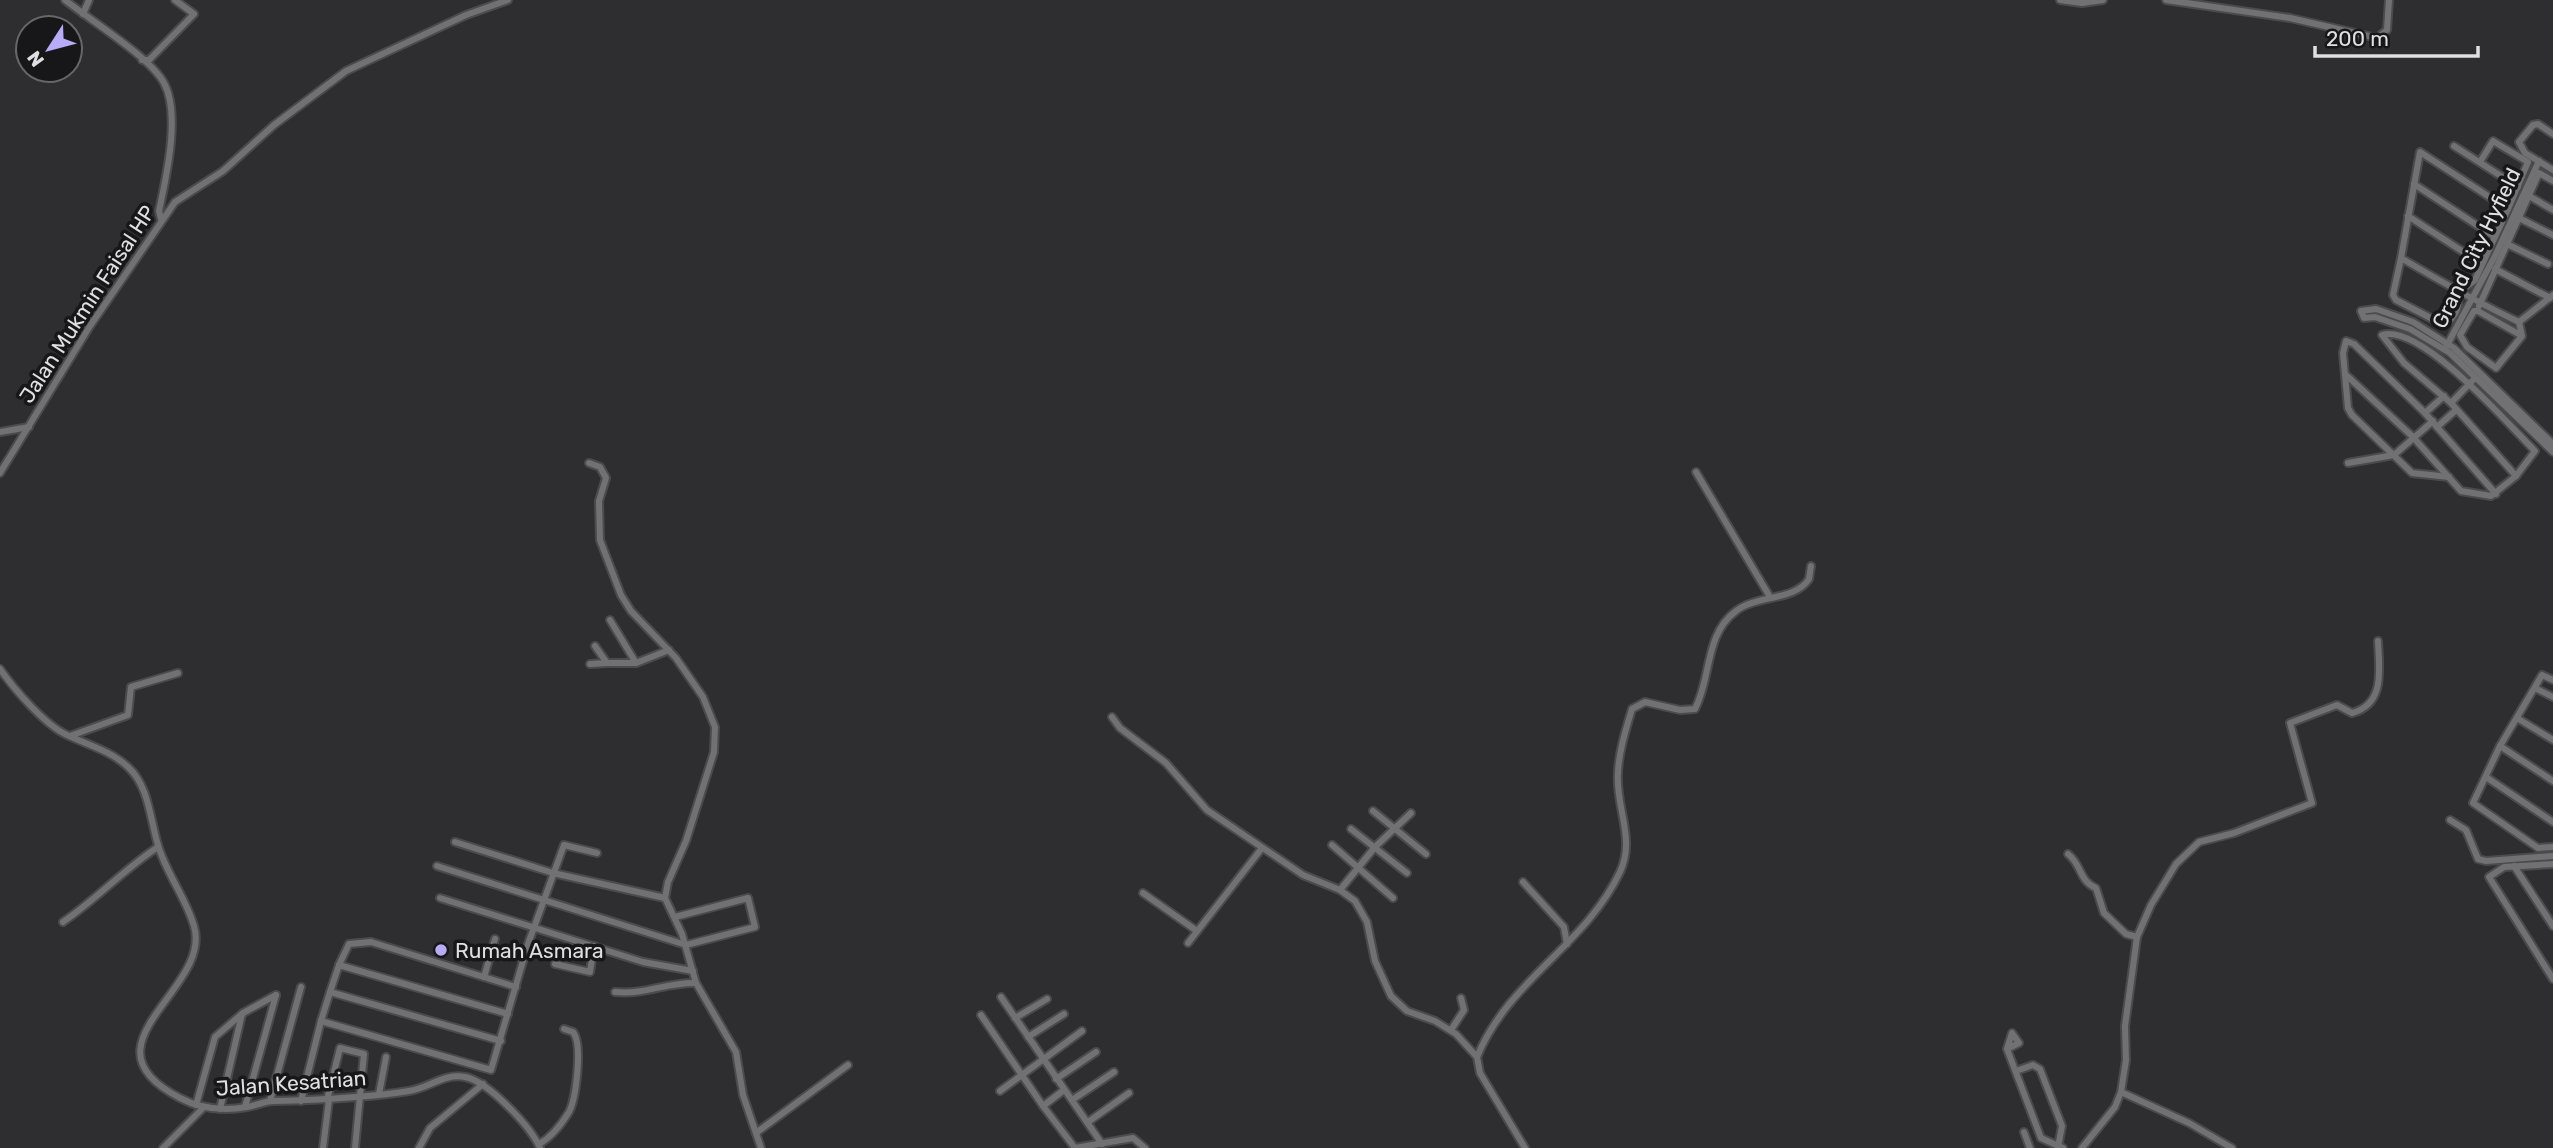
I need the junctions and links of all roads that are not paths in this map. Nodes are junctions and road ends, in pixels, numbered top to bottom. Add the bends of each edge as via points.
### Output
1 (65, 0) edge
2 (89, 0) edge
3 (175, 0) edge
4 (508, 0) edge
5 (2060, 0) edge
6 (2103, 0) edge
7 (2166, 0) edge
8 (2389, 0) edge
9 (83, 14) joint
10 (84, 15) edge
11 (142, 60) junction
12 (2553, 134) edge
13 (2454, 146) dead end
14 (2539, 161) junction
15 (2480, 162) junction
16 (2553, 170) edge
17 (2553, 181) edge
18 (2414, 184) junction
19 (2518, 187) junction
20 (2529, 196) junction
21 (2508, 209) junction
22 (2553, 210) edge
23 (2407, 216) junction
24 (2519, 218) junction
25 (161, 219) junction
26 (2553, 235) edge
27 (2495, 237) junction
28 (2507, 244) junction
29 (2401, 258) junction
30 (2482, 264) junction
31 (2548, 264) dead end
32 (2495, 269) junction
33 (2459, 292) junction
34 (2551, 297) edge
35 (2472, 300) junction
36 (2479, 307) junction
37 (2519, 322) junction
38 (2522, 336) junction
39 (2446, 347) junction
40 (2481, 372) junction
41 (2345, 374) junction
42 (2474, 379) junction
43 (2469, 385) junction
44 (2444, 396) junction
45 (2451, 403) junction
46 (2456, 410) junction
47 (2425, 414) junction
48 (2435, 424) junction
49 (29, 426) junction
50 (0, 432) edge
51 (2412, 436) junction
52 (2553, 444) edge
53 (2553, 452) edge
54 (2394, 455) junction
55 (589, 463) dead end
56 (2348, 463) dead end
57 (1696, 472) dead end
58 (0, 473) edge
59 (2516, 476) junction
60 (2449, 477) junction
61 (2496, 494) junction
62 (1811, 566) dead end
63 (1770, 597) junction
64 (610, 620) dead end
65 (2378, 641) dead end
66 (595, 646) dead end
67 (669, 650) junction
68 (590, 663) dead end
69 (607, 663) junction
70 (636, 663) junction
71 (0, 670) edge
72 (178, 673) dead end
73 (2553, 680) edge
74 (2535, 688) junction
75 (2553, 697) edge
76 (1112, 717) dead end
77 (2517, 718) junction
78 (70, 736) junction
79 (2553, 740) edge
80 (2500, 747) junction
81 (2486, 777) junction
82 (2553, 781) edge
83 (1374, 811) dead end
84 (1410, 813) dead end
85 (2450, 820) dead end
86 (2553, 822) edge
87 (1393, 828) junction
88 (1351, 829) dead end
89 (455, 842) dead end
90 (1332, 845) dead end
91 (158, 847) junction
92 (1376, 847) junction
93 (2553, 847) edge
94 (1262, 848) junction
95 (597, 853) dead end
96 (1426, 854) dead end
97 (2068, 854) dead end
98 (2553, 856) edge
99 (2552, 865) edge
100 (437, 866) dead end
101 (2514, 866) junction
102 (1359, 867) junction
103 (553, 873) junction
104 (1407, 873) dead end
105 (1523, 882) dead end
106 (1340, 890) junction
107 (1143, 892) dead end
108 (440, 898) dead end
109 (666, 898) junction
110 (1393, 898) dead end
111 (543, 901) junction
112 (675, 917) junction
113 (63, 922) dead end
114 (534, 926) junction
115 (2553, 926) edge
116 (1196, 931) junction
117 (2137, 937) junction
118 (495, 939) dead end
119 (1188, 943) dead end
120 (1567, 944) junction
121 (687, 945) junction
122 (594, 946) junction
123 (339, 964) junction
124 (555, 964) dead end
125 (2550, 968) edge
126 (693, 971) junction
127 (484, 977) junction
128 (2553, 979) edge
129 (696, 983) junction
130 (301, 987) dead end
131 (516, 987) junction
132 (330, 992) junction
133 (615, 992) dead end
134 (1001, 997) dead end
135 (1461, 998) dead end
136 (1047, 999) dead end
137 (243, 1013) junction
138 (509, 1014) junction
139 (1064, 1014) dead end
140 (981, 1015) dead end
141 (1015, 1018) junction
142 (321, 1021) junction
143 (564, 1029) dead end
144 (1451, 1030) junction
145 (1082, 1031) dead end
146 (1028, 1037) junction
147 (500, 1041) junction
148 (2007, 1049) dead end
149 (1096, 1052) dead end
150 (386, 1057) dead end
151 (1476, 1057) junction
152 (1043, 1059) junction
153 (848, 1065) dead end
154 (2016, 1071) junction
155 (1114, 1072) dead end
156 (1022, 1074) junction
157 (1056, 1079) junction
158 (483, 1084) junction
159 (1064, 1090) junction
160 (1000, 1091) dead end
161 (2121, 1092) junction
162 (1129, 1093) dead end
163 (379, 1094) junction
164 (357, 1097) junction
165 (328, 1100) junction
166 (1072, 1100) junction
167 (270, 1101) junction
168 (301, 1101) junction
169 (200, 1106) junction
170 (1043, 1106) junction
171 (245, 1107) junction
172 (220, 1109) junction
173 (1088, 1122) junction
174 (2024, 1132) dead end
175 (756, 1133) junction
176 (1102, 1144) junction
177 (539, 1146) edge
178 (2060, 1147) edge
179 (163, 1148) edge
180 (323, 1148) edge
181 (355, 1148) edge
182 (419, 1148) edge
183 (761, 1148) edge
184 (1075, 1148) edge
185 (1145, 1148) edge
186 (1525, 1148) edge
187 (2030, 1148) edge
188 (2082, 1148) edge
189 (2232, 1148) edge

1 - 9 street
2 - 9 street
3 - 11 street via 194,14 149,60
4 - 25 street, Jalan Mukmin Faisal HP via 466,15 337,77 274,124 223,171 175,202
5 - 6 street
7 - 8 street via 2290,18 2377,38 2387,30
10 - 11 street
11 - 25 street via 161,78 169,99 171,136
12 - 14 street via 2533,125 2519,142 2525,153
13 - 15 street
14 - 16 street
14 - 35 street, Grand City Hyfield
15 - 19 street
15 - 19 street via 2493,141 2528,162
17 - 20 street via 2539,173
18 - 21 street via 2420,152
18 - 23 street
18 - 27 street
19 - 21 street
20 - 22 street
20 - 24 street
21 - 27 street
23 - 29 street
23 - 30 street
24 - 26 street
24 - 28 street
25 - 49 street, Jalan Mukmin Faisal HP
27 - 30 street
28 - 31 street
28 - 32 street
29 - 33 street
29 - 33 street via 2393,295 2396,300 2444,325 2459,309
30 - 33 street via 2475,280
32 - 34 street
32 - 36 street
33 - 35 street
34 - 37 street
35 - 36 street
35 - 39 street, Grand City Hyfield
36 - 37 street
36 - 38 street
36 - 38 street via 2460,335 2486,363 2496,368
37 - 38 street
39 - 39 street via 2410,329 2375,317 2364,318 2360,313 2376,309 2413,322
39 - 40 street
39 - 42 street
40 - 42 street
40 - 52 street
41 - 47 street via 2343,344 2349,341
41 - 51 street
41 - 54 street via 2348,408
42 - 43 street
42 - 53 street
43 - 44 street via 2416,342 2382,335 2404,363
43 - 45 street
43 - 59 street via 2535,451
44 - 45 street
44 - 47 street
45 - 46 street
46 - 48 street
46 - 59 street
47 - 48 street
48 - 51 street
48 - 61 street
49 - 50 street
49 - 58 street, Jalan Mukmin Faisal HP
51 - 54 street
51 - 60 street
54 - 56 street
54 - 60 street via 2412,473
55 - 67 street via 600,467 606,478 599,501 600,540 621,595
57 - 63 street
59 - 61 street
60 - 61 street via 2465,493
62 - 63 street via 1806,584
63 - 120 street via 1736,611 1717,633 1695,709 1645,702 1632,709 1618,772 1627,835 1625,859 1607,896
64 - 70 street
65 - 117 street via 2378,691 2366,705 2352,713 2337,705 2290,723 2312,803 2191,847 2165,881
66 - 69 street
67 - 70 street
67 - 109 street via 708,706 716,733 714,752
68 - 69 street
69 - 70 street
71 - 78 street, Jalan Kesatrian
72 - 78 street via 131,687 128,715
73 - 74 street via 2542,675
74 - 75 street
74 - 77 street
76 - 94 street via 1166,763 1207,810
77 - 79 street
77 - 80 street
78 - 91 street, Jalan Kesatrian via 111,754 131,769 143,789
80 - 81 street
80 - 82 street
81 - 86 street
81 - 93 street via 2473,803 2538,848
83 - 87 street
84 - 87 street
85 - 98 street via 2466,830 2477,859
87 - 92 street
87 - 96 street
88 - 92 street
89 - 103 street
90 - 102 street
91 - 113 street
91 - 169 street, Jalan Kesatrian via 194,924 197,948 188,971 145,1030 140,1052 155,1082
92 - 102 street
92 - 104 street
94 - 106 street via 1303,875
94 - 116 street
95 - 103 street via 564,845
97 - 117 street via 2085,883 2096,888 2104,913 2126,934
99 - 101 street
100 - 111 street
101 - 115 street
101 - 125 street via 2489,877
102 - 106 street
102 - 110 street
103 - 109 street
103 - 111 street
105 - 120 street via 1564,927
106 - 144 street via 1363,912 1378,970 1391,996 1406,1011
107 - 116 street
108 - 114 street
109 - 112 street
111 - 114 street
111 - 121 street
112 - 121 street
112 - 121 street via 748,898 755,927
114 - 122 street
114 - 131 street
116 - 119 street
117 - 161 street
118 - 127 street
120 - 151 street via 1514,994
121 - 126 street
122 - 124 street via 590,972
122 - 126 street via 660,967
123 - 127 street via 346,946 360,941
123 - 132 street
123 - 138 street
125 - 128 street
126 - 129 street
127 - 131 street
129 - 133 street via 678,983 649,993
129 - 175 street via 734,1046
130 - 167 street
131 - 138 street
132 - 142 street
132 - 147 street
134 - 141 street
135 - 144 street via 1464,1010
136 - 141 street
137 - 169 street via 215,1037
137 - 171 street via 276,995
137 - 172 street
138 - 147 street
139 - 146 street
140 - 156 street
141 - 146 street
142 - 147 street via 491,1070
142 - 168 street
143 - 177 street via 573,1032 578,1043 572,1105 555,1132
144 - 151 street
145 - 152 street
146 - 152 street
148 - 154 street
149 - 157 street
150 - 163 street
151 - 186 street via 1480,1073
152 - 156 street
152 - 157 street
153 - 175 street
154 - 178 street via 2041,1138
154 - 178 street via 2033,1065 2040,1069 2063,1126
155 - 166 street
156 - 160 street
156 - 170 street
157 - 159 street
158 - 163 street, Jalan Kesatrian via 453,1076 418,1089
158 - 177 street via 532,1133
158 - 182 street via 430,1128
159 - 166 street
159 - 170 street
161 - 188 street via 2115,1107
161 - 189 street
162 - 173 street
163 - 164 street, Jalan Kesatrian
164 - 165 street, Jalan Kesatrian
164 - 165 street via 364,1054 340,1048
164 - 181 street
165 - 168 street, Jalan Kesatrian
165 - 180 street
166 - 173 street
167 - 168 street, Jalan Kesatrian
167 - 171 street, Jalan Kesatrian
169 - 172 street, Jalan Kesatrian
169 - 179 street
170 - 184 street
171 - 172 street, Jalan Kesatrian
173 - 176 street
174 - 187 street
175 - 183 street
176 - 184 street
176 - 185 street via 1133,1138

